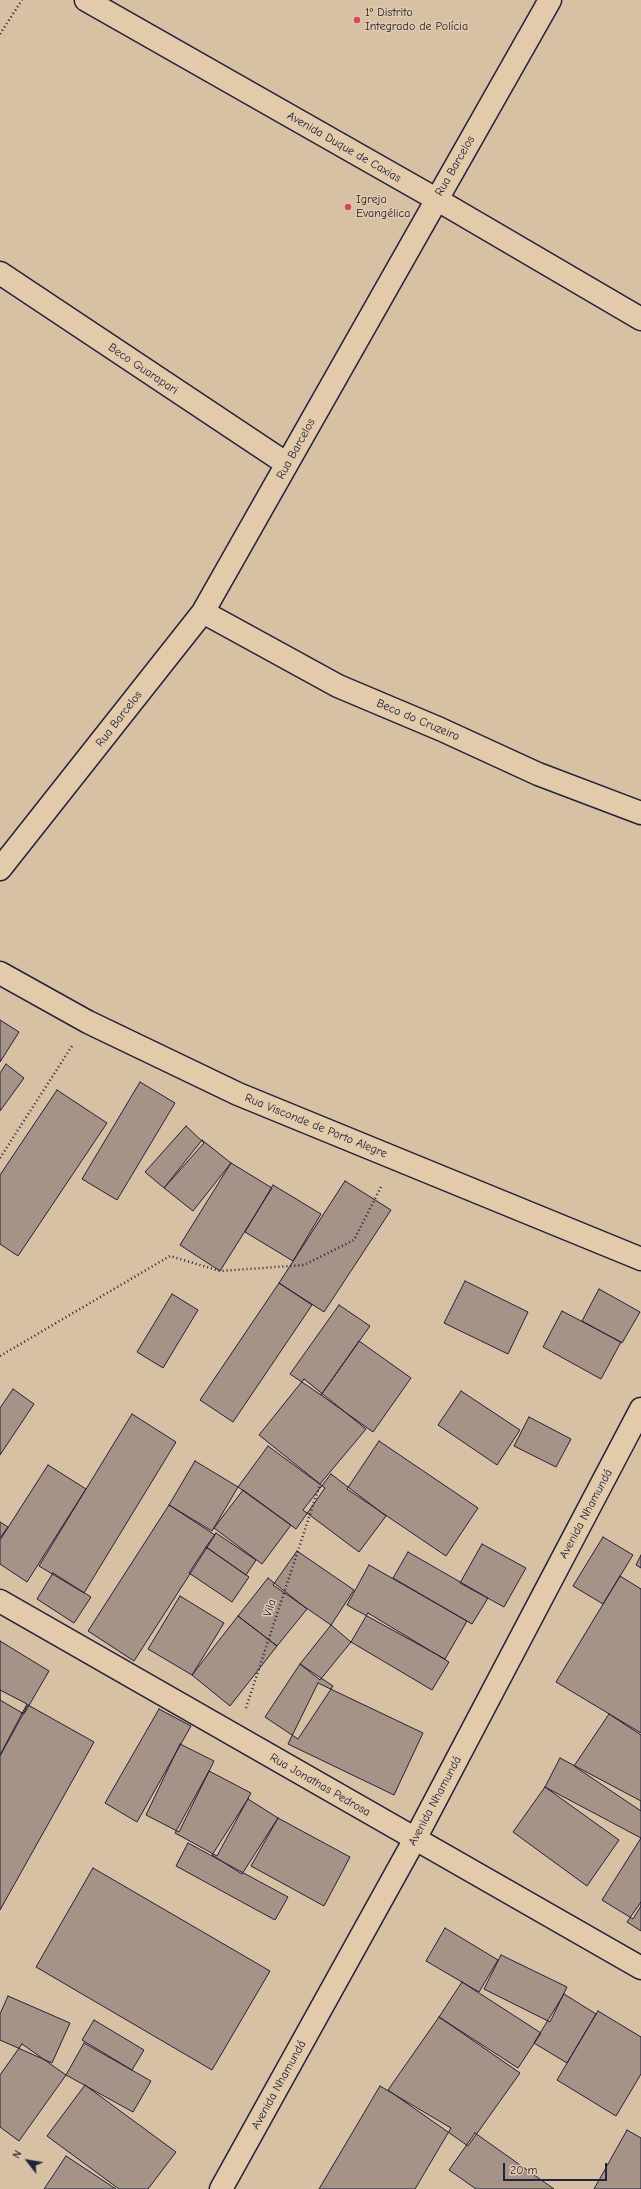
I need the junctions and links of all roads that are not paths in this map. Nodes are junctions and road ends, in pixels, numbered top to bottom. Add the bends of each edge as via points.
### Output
1 (86, 0) edge
2 (550, 0) edge
3 (436, 199) junction
4 (0, 273) edge
5 (641, 319) edge
6 (287, 464) junction
7 (203, 612) junction
8 (641, 813) edge
9 (0, 869) edge
10 (0, 973) edge
11 (641, 1259) edge
12 (641, 1409) edge
13 (0, 1601) edge
14 (415, 1839) junction
15 (641, 1968) edge
16 (221, 2189) edge

1 - 3 street, Avenida Duque de Caxias
2 - 3 street, Rua Barcelos
3 - 5 street, Avenida Duque de Caxias
3 - 6 street, Rua Barcelos
4 - 6 street, Beco Guarapari
6 - 7 street, Rua Barcelos
7 - 8 street, Beco do Cruzeiro via 338,686 538,774
7 - 9 street, Rua Barcelos
10 - 11 street, Rua Visconde de Porto Alegre via 88,1022 238,1094
12 - 14 street, Avenida Nhamundá
13 - 14 street, Rua Jonathas Pedrosa
14 - 15 street, Rua Jonathas Pedrosa
14 - 16 street, Avenida Nhamundá

